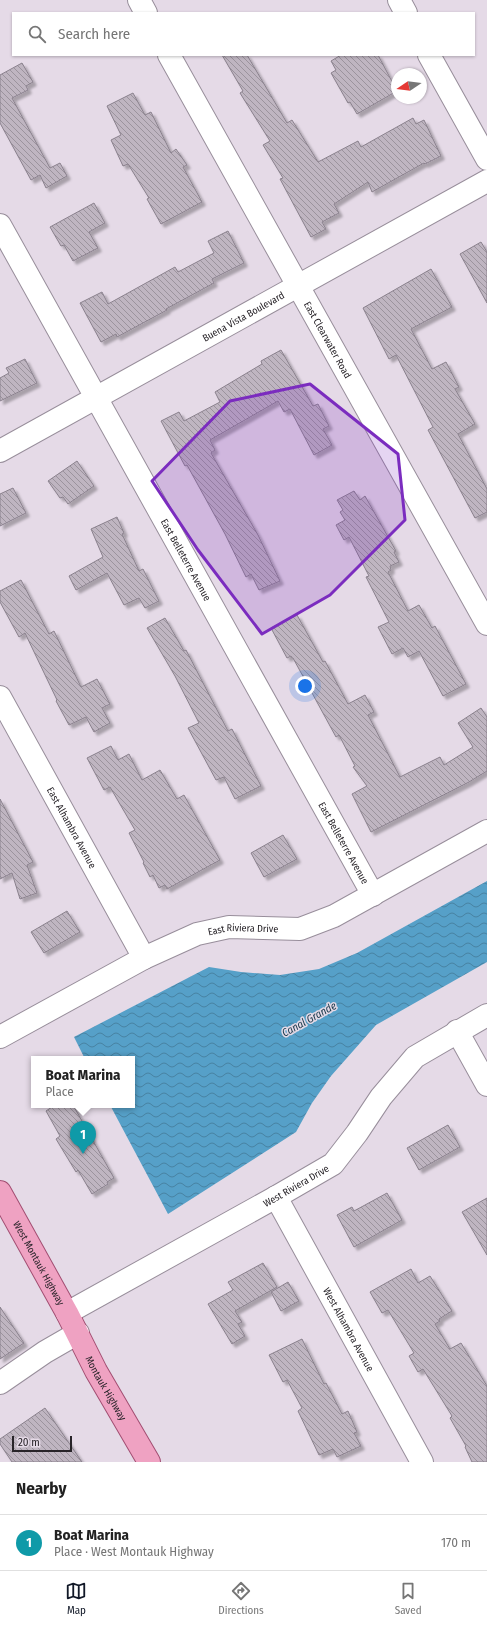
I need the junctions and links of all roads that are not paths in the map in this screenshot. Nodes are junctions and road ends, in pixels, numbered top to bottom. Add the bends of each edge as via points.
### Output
1 (139, 0) edge
2 (399, 0) edge
3 (145, 12) edge
4 (405, 12) edge
5 (170, 56) edge
6 (431, 56) edge
7 (487, 159) edge
8 (487, 181) edge
9 (0, 225) edge
10 (298, 286) junction
11 (96, 398) junction
12 (0, 451) edge
13 (487, 624) edge
14 (0, 697) edge
15 (487, 831) edge
16 (373, 895) junction
17 (144, 958) junction
18 (487, 1015) edge
19 (457, 1031) junction
20 (0, 1037) edge
21 (487, 1085) edge
22 (0, 1192) edge
23 (276, 1197) junction
24 (67, 1313) junction
25 (78, 1333) junction
26 (0, 1384) edge
27 (149, 1462) edge
28 (422, 1462) edge

1 - 3 street
2 - 4 street
5 - 10 street, East Clearwater Road
6 - 7 street
8 - 10 street, Buena Vista Boulevard
9 - 11 street, East Belleterre Avenue
10 - 11 street, Buena Vista Boulevard
10 - 13 street, East Clearwater Road
11 - 12 street, Buena Vista Boulevard
11 - 16 street, East Belleterre Avenue
14 - 17 street, East Alhambra Avenue
15 - 16 street, East Riviera Drive
16 - 17 street, East Riviera Drive via 334,916 300,929 228,927 197,934
17 - 20 street, East Riviera Drive
18 - 19 street, West Riviera Drive
19 - 21 street
19 - 23 street, West Riviera Drive via 415,1057 381,1097 357,1134 333,1164
22 - 24 main road, West Montauk Highway
23 - 24 street, West Riviera Drive
23 - 28 street, West Alhambra Avenue
24 - 25 main road, Montauk Highway
25 - 26 street via 45,1352
25 - 27 main road, Montauk Highway via 96,1371

